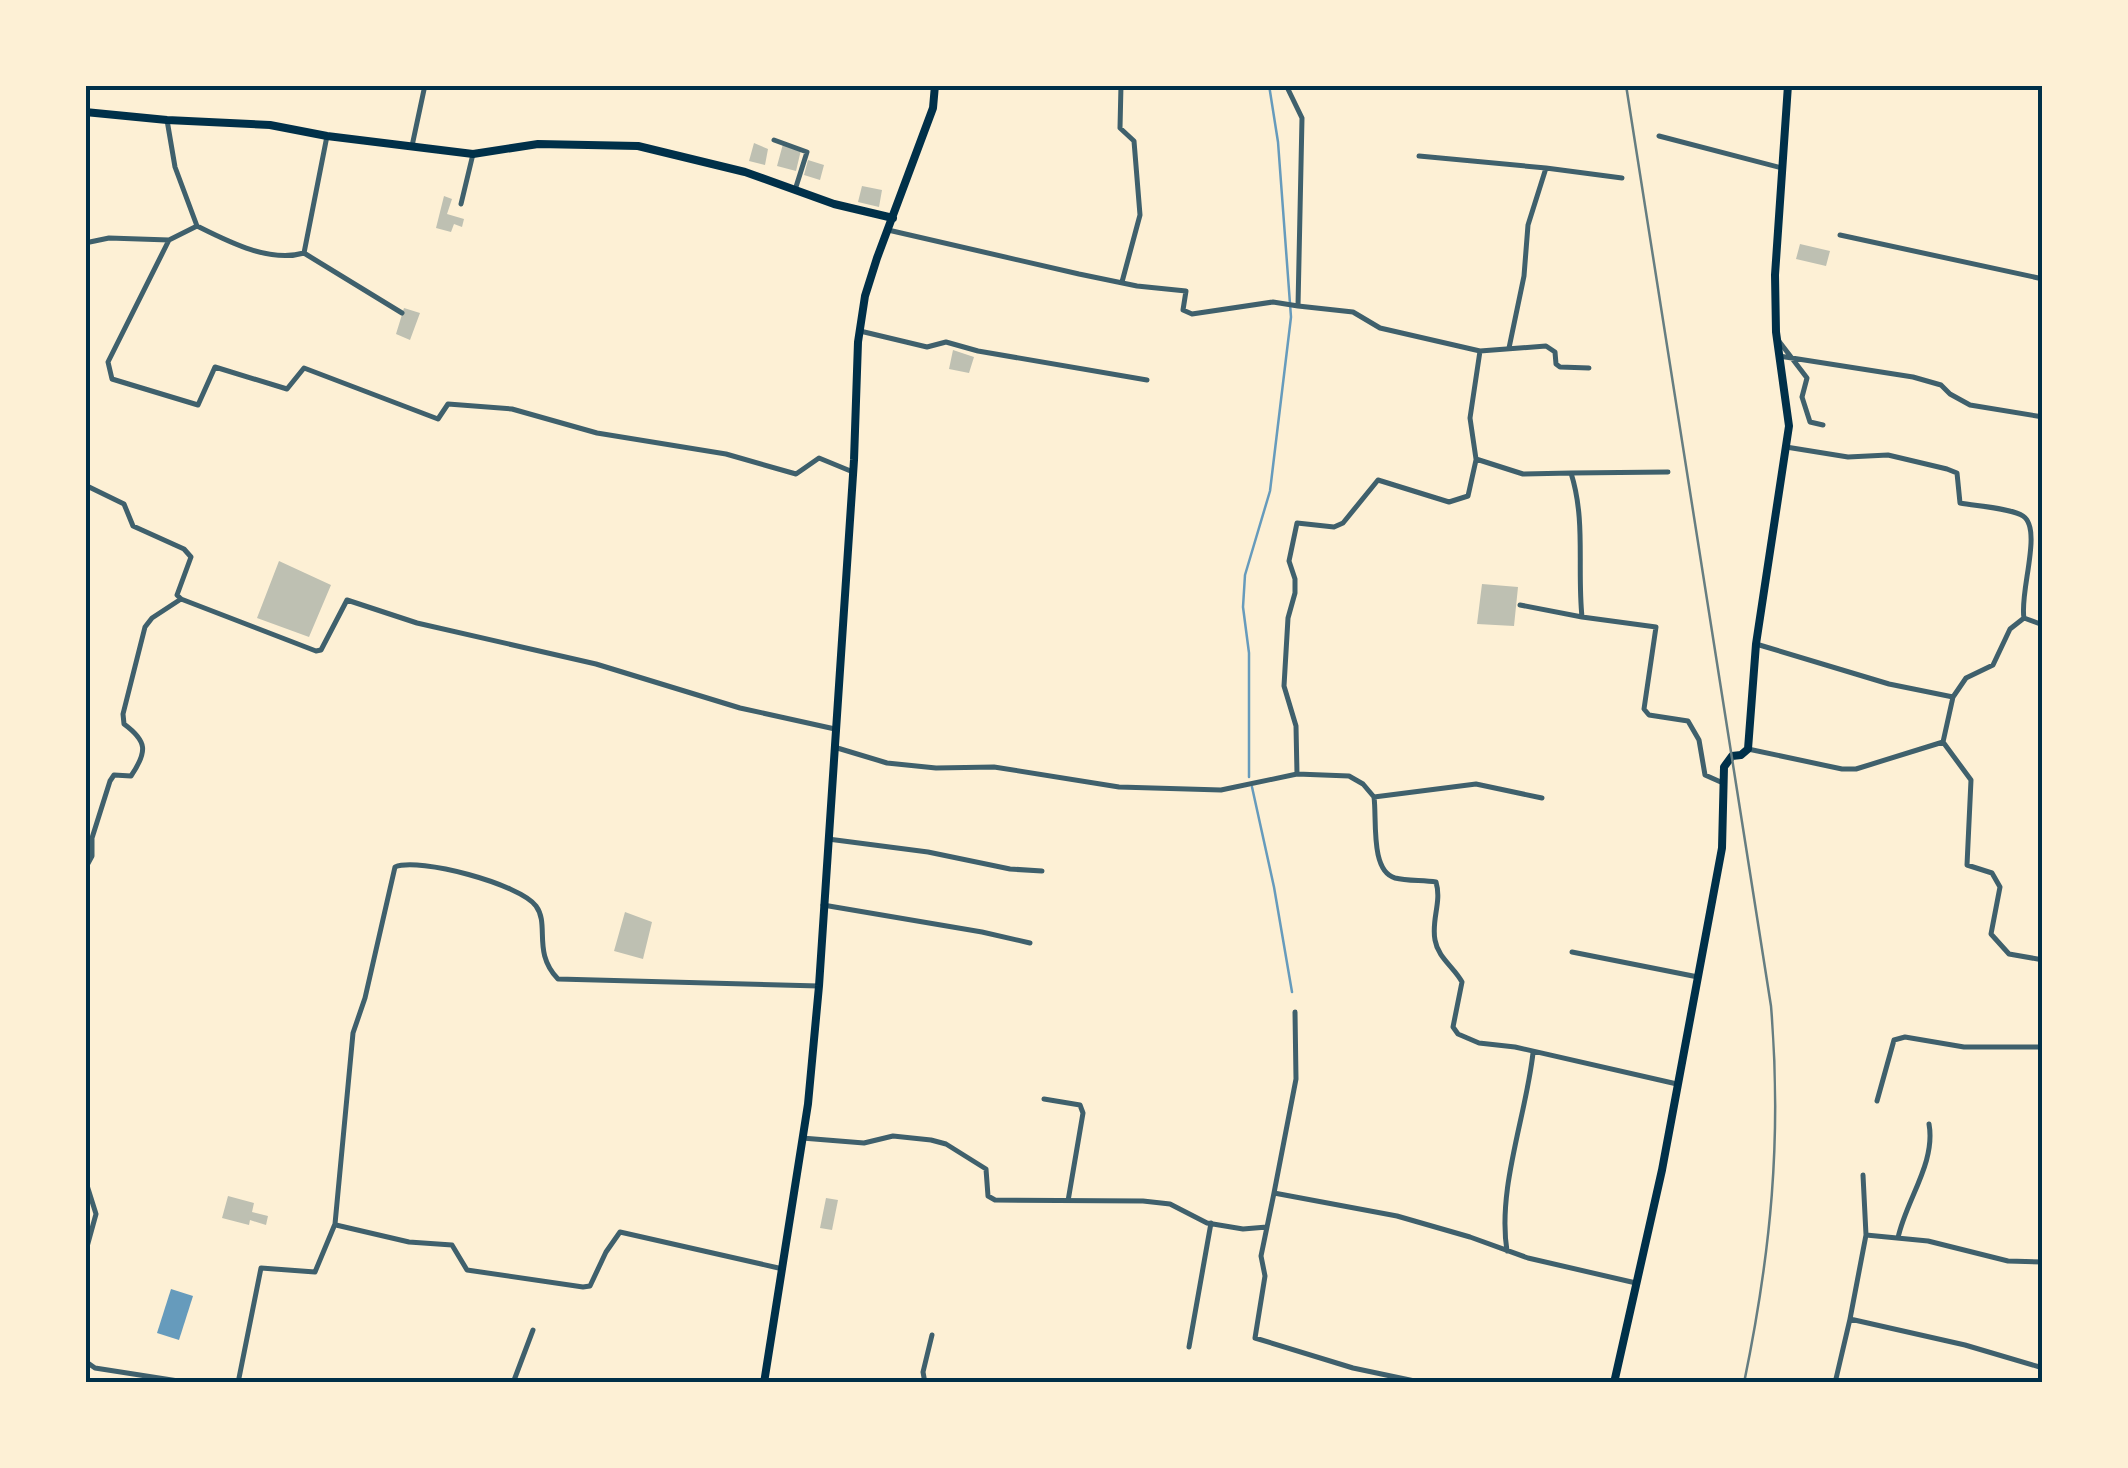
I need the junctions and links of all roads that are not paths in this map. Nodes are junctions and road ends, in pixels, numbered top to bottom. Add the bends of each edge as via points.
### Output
1 (425, 85) edge
2 (934, 85) edge
3 (1121, 85) edge
4 (1286, 85) edge
5 (1788, 85) edge
6 (85, 112) edge
7 (167, 120) junction
8 (326, 136) junction
9 (1658, 136) dead end
10 (774, 140) dead end
11 (412, 146) junction
12 (474, 154) junction
13 (1419, 156) dead end
14 (1546, 168) junction
15 (1783, 168) junction
16 (1622, 178) dead end
17 (795, 190) junction
18 (461, 204) dead end
19 (892, 218) junction
20 (198, 226) junction
21 (888, 230) junction
22 (1840, 235) dead end
23 (170, 240) junction
24 (85, 243) edge
25 (304, 253) junction
26 (2043, 278) edge
27 (1122, 283) junction
28 (1296, 306) junction
29 (402, 314) dead end
30 (860, 331) junction
31 (1777, 339) junction
32 (1509, 348) junction
33 (1480, 351) junction
34 (1779, 356) junction
35 (1790, 358) junction
36 (1589, 368) dead end
37 (1146, 380) dead end
38 (2043, 417) edge
39 (1823, 425) dead end
40 (1786, 447) junction
41 (1476, 460) junction
42 (852, 472) junction
43 (1668, 472) dead end
44 (1571, 474) junction
45 (85, 485) edge
46 (181, 599) junction
47 (1520, 605) dead end
48 (1582, 617) junction
49 (2024, 618) junction
50 (2043, 625) edge
51 (1756, 644) junction
52 (1953, 697) junction
53 (835, 729) junction
54 (1943, 742) junction
55 (834, 747) junction
56 (1748, 749) junction
57 (1297, 774) junction
58 (1723, 783) junction
59 (1374, 796) junction
60 (1542, 798) dead end
61 (828, 839) junction
62 (85, 869) edge
63 (1042, 871) dead end
64 (823, 905) junction
65 (1030, 944) dead end
66 (1572, 952) dead end
67 (2043, 960) edge
68 (1698, 978) junction
69 (819, 986) junction
70 (1296, 1012) dead end
71 (2043, 1047) edge
72 (1533, 1053) junction
73 (1677, 1084) junction
74 (1044, 1099) dead end
75 (1877, 1101) dead end
76 (1929, 1124) dead end
77 (802, 1138) junction
78 (1864, 1175) dead end
79 (85, 1179) edge
80 (1274, 1193) junction
81 (1068, 1201) junction
82 (1211, 1223) junction
83 (335, 1224) junction
84 (1267, 1227) junction
85 (1866, 1235) junction
86 (1898, 1238) junction
87 (1507, 1251) junction
88 (85, 1254) edge
89 (2043, 1262) edge
90 (783, 1269) junction
91 (1636, 1283) junction
92 (1850, 1319) junction
93 (534, 1330) dead end
94 (932, 1334) dead end
95 (1189, 1347) dead end
96 (85, 1361) edge
97 (2043, 1368) edge
98 (179, 1383) edge
99 (191, 1383) edge
100 (238, 1383) edge
101 (513, 1383) edge
102 (764, 1383) edge
103 (925, 1383) edge
104 (1424, 1383) edge
105 (1614, 1383) edge
106 (1835, 1383) edge

1 - 11 street
2 - 19 main road via 933,108
3 - 27 street via 1120,128 1134,141 1140,215
4 - 28 street via 1302,118
5 - 15 main road
6 - 7 main road
7 - 8 main road via 270,125
7 - 20 street
8 - 11 main road
8 - 25 street
9 - 15 street
10 - 17 street via 807,152
11 - 12 main road
12 - 17 main road via 538,144 638,146
12 - 18 street
13 - 14 street
14 - 16 street
14 - 32 street via 1528,226
15 - 31 main road
17 - 19 main road
19 - 21 main road
20 - 23 street
20 - 25 street via 266,253
21 - 27 street
21 - 30 main road
22 - 26 street
23 - 24 street
23 - 42 street via 108,362 112,380 198,406 215,367 287,389 304,368 438,418 448,404 512,409 796,474 819,458
25 - 29 street
27 - 28 street via 1186,291 1183,310 1192,314 1273,302
28 - 33 street via 1354,312 1380,328
30 - 37 street
30 - 42 main road
31 - 34 main road
31 - 35 street
32 - 33 street
32 - 36 street via 1552,347 1560,367
33 - 41 street via 1470,418
34 - 35 street
34 - 40 main road
35 - 38 street via 1913,376 1970,405
35 - 39 street via 1807,378 1802,397 1810,422
40 - 49 street via 1848,457 1888,455 1948,469 1957,473 1960,503 2026,517 2032,526
40 - 51 main road
41 - 44 street via 1523,474
41 - 57 street via 1468,496 1458,502 1378,480 1334,528 1297,523 1284,686 1296,726
42 - 53 main road
43 - 44 street
44 - 48 street via 1582,516
45 - 46 street via 124,504 133,526 191,557 177,594
46 - 53 street via 316,651 343,603 352,601
46 - 62 street via 152,618 140,641 123,714 144,746 131,776 110,780
47 - 48 street
48 - 58 street via 1656,627 1644,709 1649,716 1688,722 1705,775
49 - 50 street
49 - 52 street via 2010,628 1993,664 1966,678
51 - 52 street
51 - 56 main road
52 - 54 street
53 - 55 main road
54 - 56 street via 1842,769
54 - 67 street via 1971,780 1967,865 1992,873 2000,887 1991,934 2010,954
55 - 57 street via 887,763 994,768 1119,787 1221,790
55 - 61 main road
56 - 58 main road via 1726,761
57 - 59 street via 1349,776
58 - 68 main road via 1722,848
59 - 60 street via 1476,784
59 - 72 street via 1376,858 1383,872 1436,882 1435,944 1462,982 1453,1027 1479,1043
61 - 63 street
61 - 64 main road
64 - 65 street
64 - 69 main road
66 - 68 street
68 - 73 main road
69 - 77 main road
69 - 83 street via 558,979 544,961 533,902 495,884 400,864 353,1034
70 - 80 street via 1296,1079
71 - 75 street via 1894,1040
72 - 73 street
72 - 87 street via 1506,1204
73 - 91 main road
74 - 81 street via 1080,1105 1083,1113
76 - 86 street via 1932,1150
77 - 81 street via 864,1143 892,1136 946,1144 986,1170 994,1200
77 - 90 main road
78 - 85 street
79 - 88 street via 96,1214
80 - 84 street
80 - 87 street via 1396,1216
81 - 82 street via 1170,1204
82 - 84 street
82 - 95 street
83 - 90 street via 452,1245 467,1270 584,1287 620,1232
83 - 100 street via 315,1272 261,1268
84 - 104 street via 1255,1338
85 - 86 street
85 - 92 street
86 - 89 street
87 - 91 street
90 - 102 main road
91 - 105 main road
92 - 97 street
92 - 106 street
93 - 101 street
94 - 103 street
96 - 98 street
98 - 99 street

